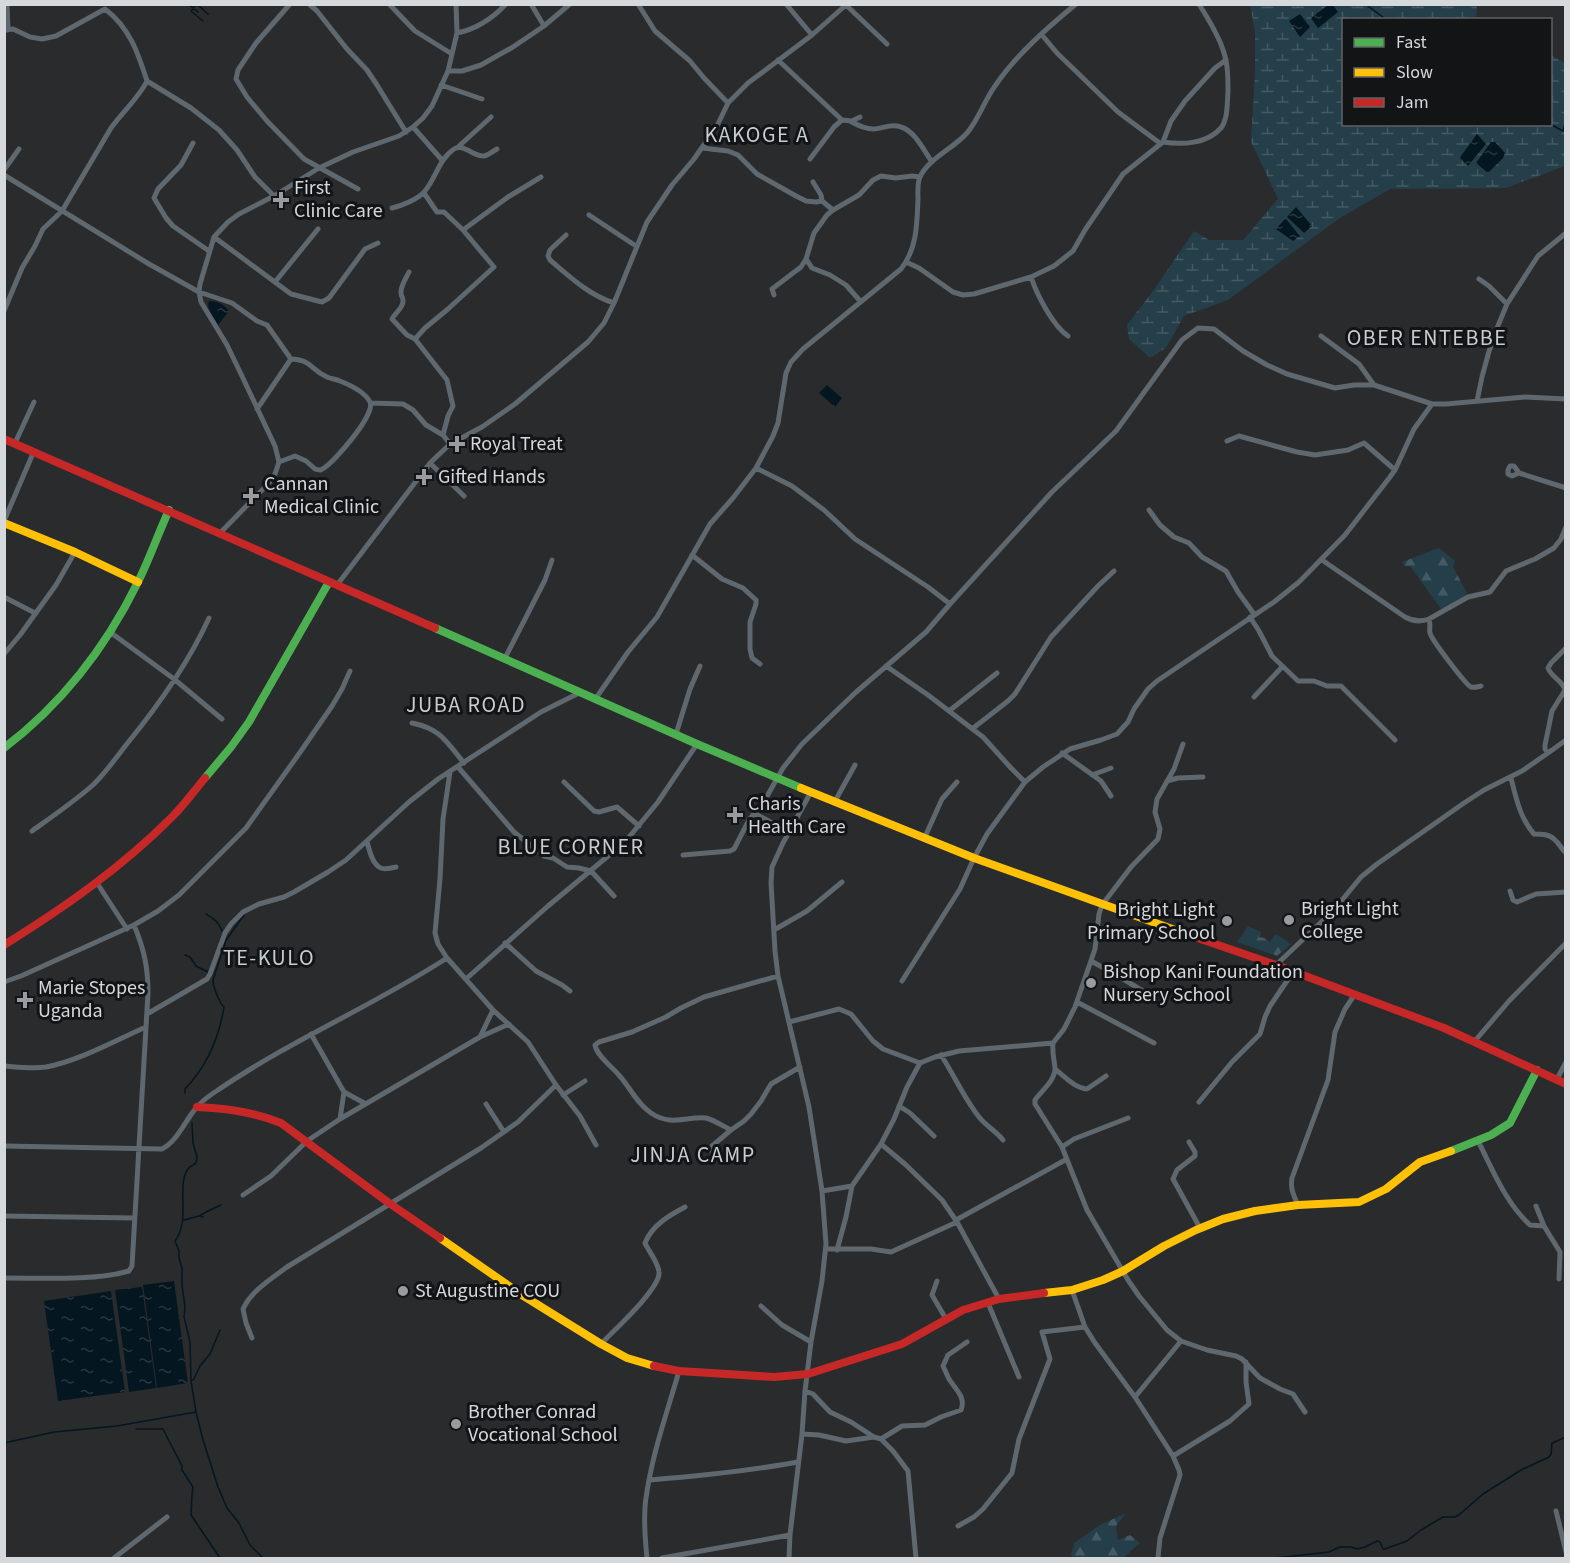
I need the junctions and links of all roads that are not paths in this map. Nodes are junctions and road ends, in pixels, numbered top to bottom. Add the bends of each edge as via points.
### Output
1 (7, 4) edge
2 (290, 4) edge
3 (309, 4) edge
4 (389, 4) edge
5 (456, 4) edge
6 (506, 4) edge
7 (531, 4) edge
8 (570, 4) edge
9 (638, 4) edge
10 (786, 4) edge
11 (1076, 4) edge
12 (1199, 4) edge
13 (846, 5) edge
14 (544, 26) junction
15 (6, 30) edge
16 (458, 33) junction
17 (812, 35) junction
18 (1042, 35) junction
19 (887, 44) dead end
20 (452, 54) junction
21 (778, 60) junction
22 (1226, 60) junction
23 (447, 71) junction
24 (147, 81) junction
25 (441, 85) junction
26 (482, 99) dead end
27 (729, 103) junction
28 (491, 117) dead end
29 (860, 117) dead end
30 (842, 120) junction
31 (850, 122) junction
32 (413, 127) junction
33 (406, 132) junction
34 (194, 143) dead end
35 (1162, 143) junction
36 (458, 147) junction
37 (702, 148) junction
38 (19, 149) dead end
39 (497, 149) dead end
40 (810, 159) dead end
41 (442, 160) junction
42 (932, 162) junction
43 (320, 168) junction
44 (4, 170) edge
45 (4, 175) edge
46 (541, 177) dead end
47 (920, 177) junction
48 (813, 182) dead end
49 (358, 189) dead end
50 (424, 193) junction
51 (274, 196) junction
52 (822, 201) junction
53 (392, 208) dead end
54 (833, 210) junction
55 (62, 211) junction
56 (589, 216) dead end
57 (318, 229) dead end
58 (463, 230) junction
59 (1566, 233) edge
60 (566, 235) dead end
61 (214, 237) junction
62 (378, 243) dead end
63 (636, 246) junction
64 (209, 251) junction
65 (806, 259) junction
66 (906, 262) junction
67 (801, 267) junction
68 (812, 268) junction
69 (409, 272) dead end
70 (1031, 278) junction
71 (1479, 279) dead end
72 (275, 282) junction
73 (199, 292) junction
74 (774, 295) dead end
75 (861, 302) junction
76 (614, 303) junction
77 (1507, 304) junction
78 (4, 311) edge
79 (1068, 336) dead end
80 (1321, 336) dead end
81 (415, 339) junction
82 (291, 359) junction
83 (1374, 385) junction
84 (1566, 399) edge
85 (1477, 401) junction
86 (34, 402) dead end
87 (371, 403) junction
88 (1432, 404) junction
89 (257, 409) junction
90 (443, 435) junction
91 (4, 439) edge
92 (1227, 441) dead end
93 (15, 443) junction
94 (450, 444) junction
95 (34, 451) junction
96 (279, 462) junction
97 (430, 463) junction
98 (756, 468) junction
99 (1395, 470) junction
100 (1519, 473) dead end
101 (1566, 488) edge
102 (464, 496) dead end
103 (169, 510) junction
104 (1149, 510) dead end
105 (4, 522) edge
106 (1566, 527) edge
107 (220, 532) junction
108 (1559, 543) junction
109 (1565, 547) edge
110 (75, 552) junction
111 (692, 555) junction
112 (552, 560) dead end
113 (1322, 560) junction
114 (1114, 570) dead end
115 (138, 582) junction
116 (333, 583) junction
117 (4, 597) edge
118 (950, 604) junction
119 (35, 613) junction
120 (1252, 616) junction
121 (209, 618) dead end
122 (1429, 619) junction
123 (110, 633) junction
124 (1566, 648) edge
125 (4, 654) edge
126 (505, 658) junction
127 (760, 664) dead end
128 (700, 666) dead end
129 (886, 666) junction
130 (1282, 667) junction
131 (350, 671) dead end
132 (997, 673) dead end
133 (174, 679) junction
134 (1480, 686) dead end
135 (581, 692) junction
136 (1254, 697) dead end
137 (596, 698) junction
138 (949, 711) junction
139 (222, 719) dead end
140 (412, 723) dead end
141 (972, 729) junction
142 (676, 734) junction
143 (1395, 740) dead end
144 (1566, 740) edge
145 (697, 744) junction
146 (1183, 744) dead end
147 (4, 748) edge
148 (1062, 753) junction
149 (1548, 753) junction
150 (464, 763) junction
151 (855, 765) dead end
152 (458, 767) junction
153 (1111, 768) dead end
154 (450, 772) junction
155 (1092, 775) junction
156 (1203, 777) dead end
157 (777, 778) junction
158 (1511, 778) junction
159 (1167, 781) junction
160 (564, 782) dead end
161 (957, 782) dead end
162 (1025, 782) junction
163 (811, 792) junction
164 (1111, 796) dead end
165 (834, 802) junction
166 (754, 813) junction
167 (774, 824) dead end
168 (639, 826) junction
169 (32, 831) dead end
170 (924, 839) junction
171 (367, 842) junction
172 (1566, 853) edge
173 (684, 855) dead end
174 (974, 858) junction
175 (396, 867) dead end
176 (591, 871) junction
177 (842, 882) dead end
178 (97, 883) junction
179 (1510, 891) dead end
180 (1566, 892) edge
181 (614, 896) dead end
182 (1102, 905) junction
183 (134, 925) junction
184 (127, 928) junction
185 (774, 930) junction
186 (505, 943) junction
187 (1566, 944) edge
188 (4, 945) edge
189 (447, 958) junction
190 (1091, 961) junction
191 (1276, 965) junction
192 (1293, 972) junction
193 (778, 976) junction
194 (466, 979) junction
195 (902, 981) dead end
196 (4, 982) edge
197 (570, 991) dead end
198 (1146, 993) dead end
199 (1355, 994) junction
200 (1077, 1002) junction
201 (493, 1010) junction
202 (147, 1014) junction
203 (789, 1022) junction
204 (508, 1024) junction
205 (146, 1027) junction
206 (311, 1034) junction
207 (480, 1037) junction
208 (1474, 1042) junction
209 (1053, 1043) junction
210 (1154, 1043) dead end
211 (941, 1055) junction
212 (1566, 1062) edge
213 (920, 1063) junction
214 (4, 1066) edge
215 (800, 1067) junction
216 (1055, 1069) junction
217 (1536, 1070) junction
218 (1106, 1076) dead end
219 (585, 1082) dead end
220 (1561, 1082) edge
221 (556, 1085) junction
222 (344, 1092) junction
223 (563, 1095) junction
224 (1199, 1102) dead end
225 (366, 1104) junction
226 (486, 1104) dead end
227 (899, 1106) junction
228 (197, 1107) junction
229 (1128, 1118) dead end
230 (340, 1119) junction
231 (731, 1130) junction
232 (504, 1132) junction
233 (934, 1136) dead end
234 (1003, 1140) dead end
235 (307, 1141) junction
236 (1478, 1141) junction
237 (1189, 1142) dead end
238 (881, 1144) junction
239 (596, 1145) dead end
240 (4, 1146) edge
241 (138, 1147) junction
242 (1062, 1147) junction
243 (716, 1157) dead end
244 (1067, 1159) junction
245 (852, 1186) junction
246 (822, 1191) junction
247 (243, 1195) dead end
248 (389, 1203) junction
249 (1298, 1205) junction
250 (1536, 1206) dead end
251 (686, 1207) dead end
252 (4, 1216) edge
253 (134, 1218) junction
254 (956, 1221) junction
255 (1544, 1226) junction
256 (1200, 1228) junction
257 (826, 1250) junction
258 (837, 1250) junction
259 (1123, 1271) junction
260 (4, 1278) edge
261 (1559, 1279) dead end
262 (937, 1281) dead end
263 (1072, 1290) junction
264 (999, 1299) junction
265 (988, 1303) junction
266 (761, 1306) dead end
267 (946, 1319) junction
268 (1085, 1327) junction
269 (252, 1338) dead end
270 (1181, 1341) junction
271 (811, 1342) junction
272 (968, 1342) dead end
273 (601, 1344) junction
274 (1246, 1362) junction
275 (679, 1371) junction
276 (808, 1374) junction
277 (1018, 1377) dead end
278 (805, 1391) junction
279 (1135, 1397) junction
280 (1305, 1412) dead end
281 (802, 1434) junction
282 (874, 1437) junction
283 (881, 1439) junction
284 (1173, 1456) junction
285 (798, 1462) junction
286 (650, 1480) junction
287 (1556, 1511) dead end
288 (167, 1517) dead end
289 (958, 1526) dead end
290 (790, 1535) junction
291 (1566, 1552) edge
292 (114, 1558) edge
293 (647, 1558) edge
294 (662, 1558) edge
295 (789, 1558) edge
296 (916, 1558) edge
297 (1158, 1558) edge

1 - 15 street
2 - 43 street via 256,44 238,70 236,80 276,131 304,159
3 - 33 street via 367,70
4 - 20 street via 415,31
5 - 16 street
6 - 16 street via 489,20
7 - 14 street
8 - 14 street
9 - 27 street via 655,31
10 - 17 street
11 - 18 street
12 - 22 street via 1218,36
13 - 17 street
13 - 19 street
14 - 23 street via 481,65
15 - 24 street via 42,39 56,36 105,9 118,19 136,46
16 - 20 street
17 - 21 street
18 - 35 street via 1118,112
18 - 42 street via 1006,71 969,130
20 - 23 street
21 - 27 street
21 - 30 street
22 - 35 street via 1185,101
22 - 35 street via 1227,102 1222,127 1205,139
23 - 25 street
24 - 51 street via 219,130
24 - 55 street via 111,128
25 - 26 street
25 - 32 street via 429,111
27 - 37 street
28 - 36 street
29 - 31 street
30 - 31 street
30 - 40 street
31 - 42 street via 871,129 893,126 908,130
32 - 33 street
32 - 41 street
33 - 43 street
34 - 64 street via 154,198 173,226
35 - 70 street via 1124,174 1070,254
36 - 39 street via 484,156
36 - 41 street
37 - 52 street via 738,156 757,174 795,196
37 - 63 street via 656,208
38 - 44 street
41 - 50 street
42 - 47 street
43 - 49 street
43 - 51 street
45 - 55 street
46 - 58 street
47 - 54 street via 881,176
47 - 66 street via 915,240
48 - 52 street
50 - 53 street
50 - 58 street via 437,212 444,212
51 - 61 street via 239,214
52 - 54 street
54 - 65 street via 814,233
55 - 73 street
55 - 78 street via 43,229
56 - 63 street
57 - 72 street
58 - 81 street via 494,267
59 - 77 street via 1535,260
60 - 76 street via 550,250 550,260 590,293
61 - 64 street
61 - 72 street
62 - 72 street via 366,249 322,302 291,294
63 - 76 street
64 - 73 street
65 - 67 street
65 - 68 street
66 - 70 street via 963,295
66 - 75 street
67 - 68 street
67 - 74 street via 772,289
68 - 75 street via 846,285
69 - 81 street via 402,285 401,308 392,319
70 - 79 street via 1045,308
71 - 77 street
73 - 82 street via 232,303 267,325
73 - 89 street
75 - 98 street via 791,362 784,378 778,423
76 - 94 street via 588,342 537,387 488,423
77 - 85 street via 1484,367
80 - 83 street via 1359,364
81 - 90 street via 447,380 453,406
82 - 87 street via 303,360 321,374 359,390
82 - 89 street
83 - 88 street
83 - 118 street via 1335,388 1300,379 1267,365 1214,329 1194,329 1116,431 1062,481
84 - 85 street
85 - 88 street
86 - 93 street
87 - 90 street via 403,404
87 - 96 street via 366,420 323,469 315,470 295,456
88 - 99 street via 1414,429
89 - 96 street
90 - 94 street
91 - 93 street
92 - 99 street via 1239,436 1314,455 1365,443
93 - 95 street
94 - 97 street
95 - 103 street
95 - 105 street
96 - 107 street via 268,484
97 - 102 street
97 - 116 street
98 - 111 street via 710,524
98 - 118 street via 792,486 855,539
99 - 113 street
100 - 101 street
103 - 107 street
103 - 115 street
104 - 120 street via 1173,537 1189,543 1202,557 1226,571
105 - 110 street
106 - 108 street
107 - 116 street
108 - 109 street
108 - 122 street via 1545,554 1506,570 1490,592 1468,597
110 - 115 street
110 - 119 street
111 - 127 street via 756,600 750,622 750,649 752,658
111 - 137 street via 657,617
112 - 126 street
113 - 120 street via 1286,594
113 - 122 street via 1410,620
114 - 141 street via 1052,637 1015,694
115 - 123 street
116 - 126 street
116 - 178 street via 231,747 174,815
117 - 119 street
118 - 129 street via 926,632
119 - 125 street
120 - 130 street via 1269,651
120 - 148 street via 1157,681 1117,734
121 - 133 street
122 - 134 street via 1432,638 1459,675 1470,687
123 - 133 street
123 - 147 street via 59,699
124 - 149 street via 1548,668 1565,690 1552,711 1545,745
126 - 135 street
128 - 142 street
129 - 138 street
129 - 157 street via 802,744
130 - 136 street
130 - 143 street via 1299,682 1344,688
131 - 183 street via 326,715 246,828 179,895
132 - 138 street
133 - 139 street
133 - 169 street via 147,720 95,783
135 - 137 street
135 - 150 street via 541,712
137 - 142 street
138 - 141 street
140 - 150 street via 438,732
141 - 162 street
142 - 145 street
144 - 149 street
145 - 157 street
145 - 168 street
146 - 159 street
148 - 155 street
148 - 162 street
149 - 158 street
150 - 152 street
151 - 165 street
152 - 154 street
152 - 176 street via 528,844 567,867
153 - 155 street
154 - 171 street via 409,802
154 - 189 street via 435,933
155 - 164 street
156 - 159 street
157 - 163 street
157 - 166 street
158 - 172 street via 1521,816 1528,827 1534,834 1554,838
158 - 191 street via 1484,790 1377,864
159 - 182 street via 1155,807 1158,839
160 - 168 street via 594,811 617,807
161 - 170 street via 942,799
162 - 174 street
163 - 165 street
163 - 185 street via 772,867
165 - 170 street
166 - 167 street
166 - 173 street via 734,849
168 - 176 street
170 - 174 street
171 - 175 street via 378,867
171 - 202 street via 294,892 243,912 225,933 207,980
174 - 182 street
174 - 195 street via 960,889
176 - 181 street
176 - 186 street
177 - 185 street via 807,911
178 - 184 street
178 - 188 street
179 - 180 street via 1517,902 1536,894
182 - 190 street
182 - 191 street
183 - 184 street
183 - 202 street via 146,962
184 - 196 street
185 - 193 street
186 - 194 street
186 - 197 street via 536,971
187 - 208 street
189 - 194 street
189 - 206 street
190 - 198 street
190 - 200 street
191 - 192 street
192 - 199 street
192 - 224 street via 1270,1006 1260,1034
193 - 203 street
193 - 231 street via 704,997 595,1046 650,1113 674,1120 704,1118
194 - 201 street
199 - 208 street
199 - 249 street via 1335,1032 1328,1080 1292,1178 1292,1192
200 - 209 street
200 - 210 street
201 - 204 street
201 - 207 street
202 - 205 street
203 - 213 street via 839,1009 847,1011 883,1049
203 - 215 street
204 - 207 street
204 - 221 street via 528,1042
205 - 214 street via 57,1065
205 - 241 street
206 - 222 street
206 - 228 street via 247,1070
207 - 225 street
208 - 217 street
209 - 211 street
209 - 216 street
211 - 213 street
211 - 234 street via 976,1113
212 - 220 street
213 - 227 street
215 - 231 street via 771,1084 752,1114
215 - 246 street
216 - 218 street via 1084,1089
216 - 242 street via 1035,1104
217 - 220 street
217 - 236 street via 1510,1123
219 - 223 street
221 - 223 street
221 - 232 street
222 - 225 street
222 - 230 street
223 - 239 street
225 - 230 street
226 - 232 street
227 - 233 street
227 - 238 street
228 - 235 street via 261,1116
228 - 241 street via 165,1148
229 - 242 street
230 - 235 street
231 - 243 street via 712,1146
232 - 248 street
235 - 247 street via 271,1176
235 - 248 street
236 - 249 street via 1420,1162 1367,1199
236 - 255 street via 1496,1180 1517,1211 1530,1225
237 - 256 street via 1195,1156 1177,1170 1173,1179
238 - 245 street
238 - 254 street via 937,1194
240 - 241 street
241 - 253 street
242 - 244 street
244 - 254 street
244 - 259 street via 1087,1210
245 - 246 street
245 - 258 street
246 - 257 street
248 - 269 street via 286,1266 251,1296 243,1309
248 - 273 street
249 - 256 street via 1255,1211
250 - 255 street
251 - 273 street via 650,1232 645,1242 659,1277 647,1297
252 - 253 street
253 - 260 street via 129,1270 103,1275
254 - 258 street via 891,1252
254 - 264 street
255 - 261 street via 1560,1252
256 - 259 street
257 - 258 street
257 - 271 street
259 - 263 street
259 - 270 street via 1167,1330
262 - 267 street via 932,1295
263 - 264 street
263 - 268 street
264 - 265 street
265 - 267 street
265 - 277 street
266 - 271 street via 782,1325
267 - 276 street via 902,1344
268 - 279 street
268 - 289 street via 1042,1332 1050,1359 1019,1439 1012,1473 983,1509
270 - 274 street
270 - 279 street
271 - 276 street
272 - 283 street via 948,1355 943,1366 963,1400 961,1410 925,1425 902,1426
273 - 275 street via 639,1362
274 - 280 street via 1260,1378 1293,1394
274 - 284 street via 1249,1404 1230,1421
275 - 276 street via 774,1377
275 - 286 street via 655,1449
276 - 278 street
278 - 281 street
278 - 282 street via 830,1412
279 - 284 street
281 - 282 street via 846,1441
281 - 285 street
282 - 283 street
283 - 296 street via 908,1471
284 - 297 street via 1180,1475 1160,1538
285 - 286 street
285 - 290 street
286 - 293 street via 645,1515
287 - 291 street
288 - 292 street
290 - 294 street
290 - 295 street

